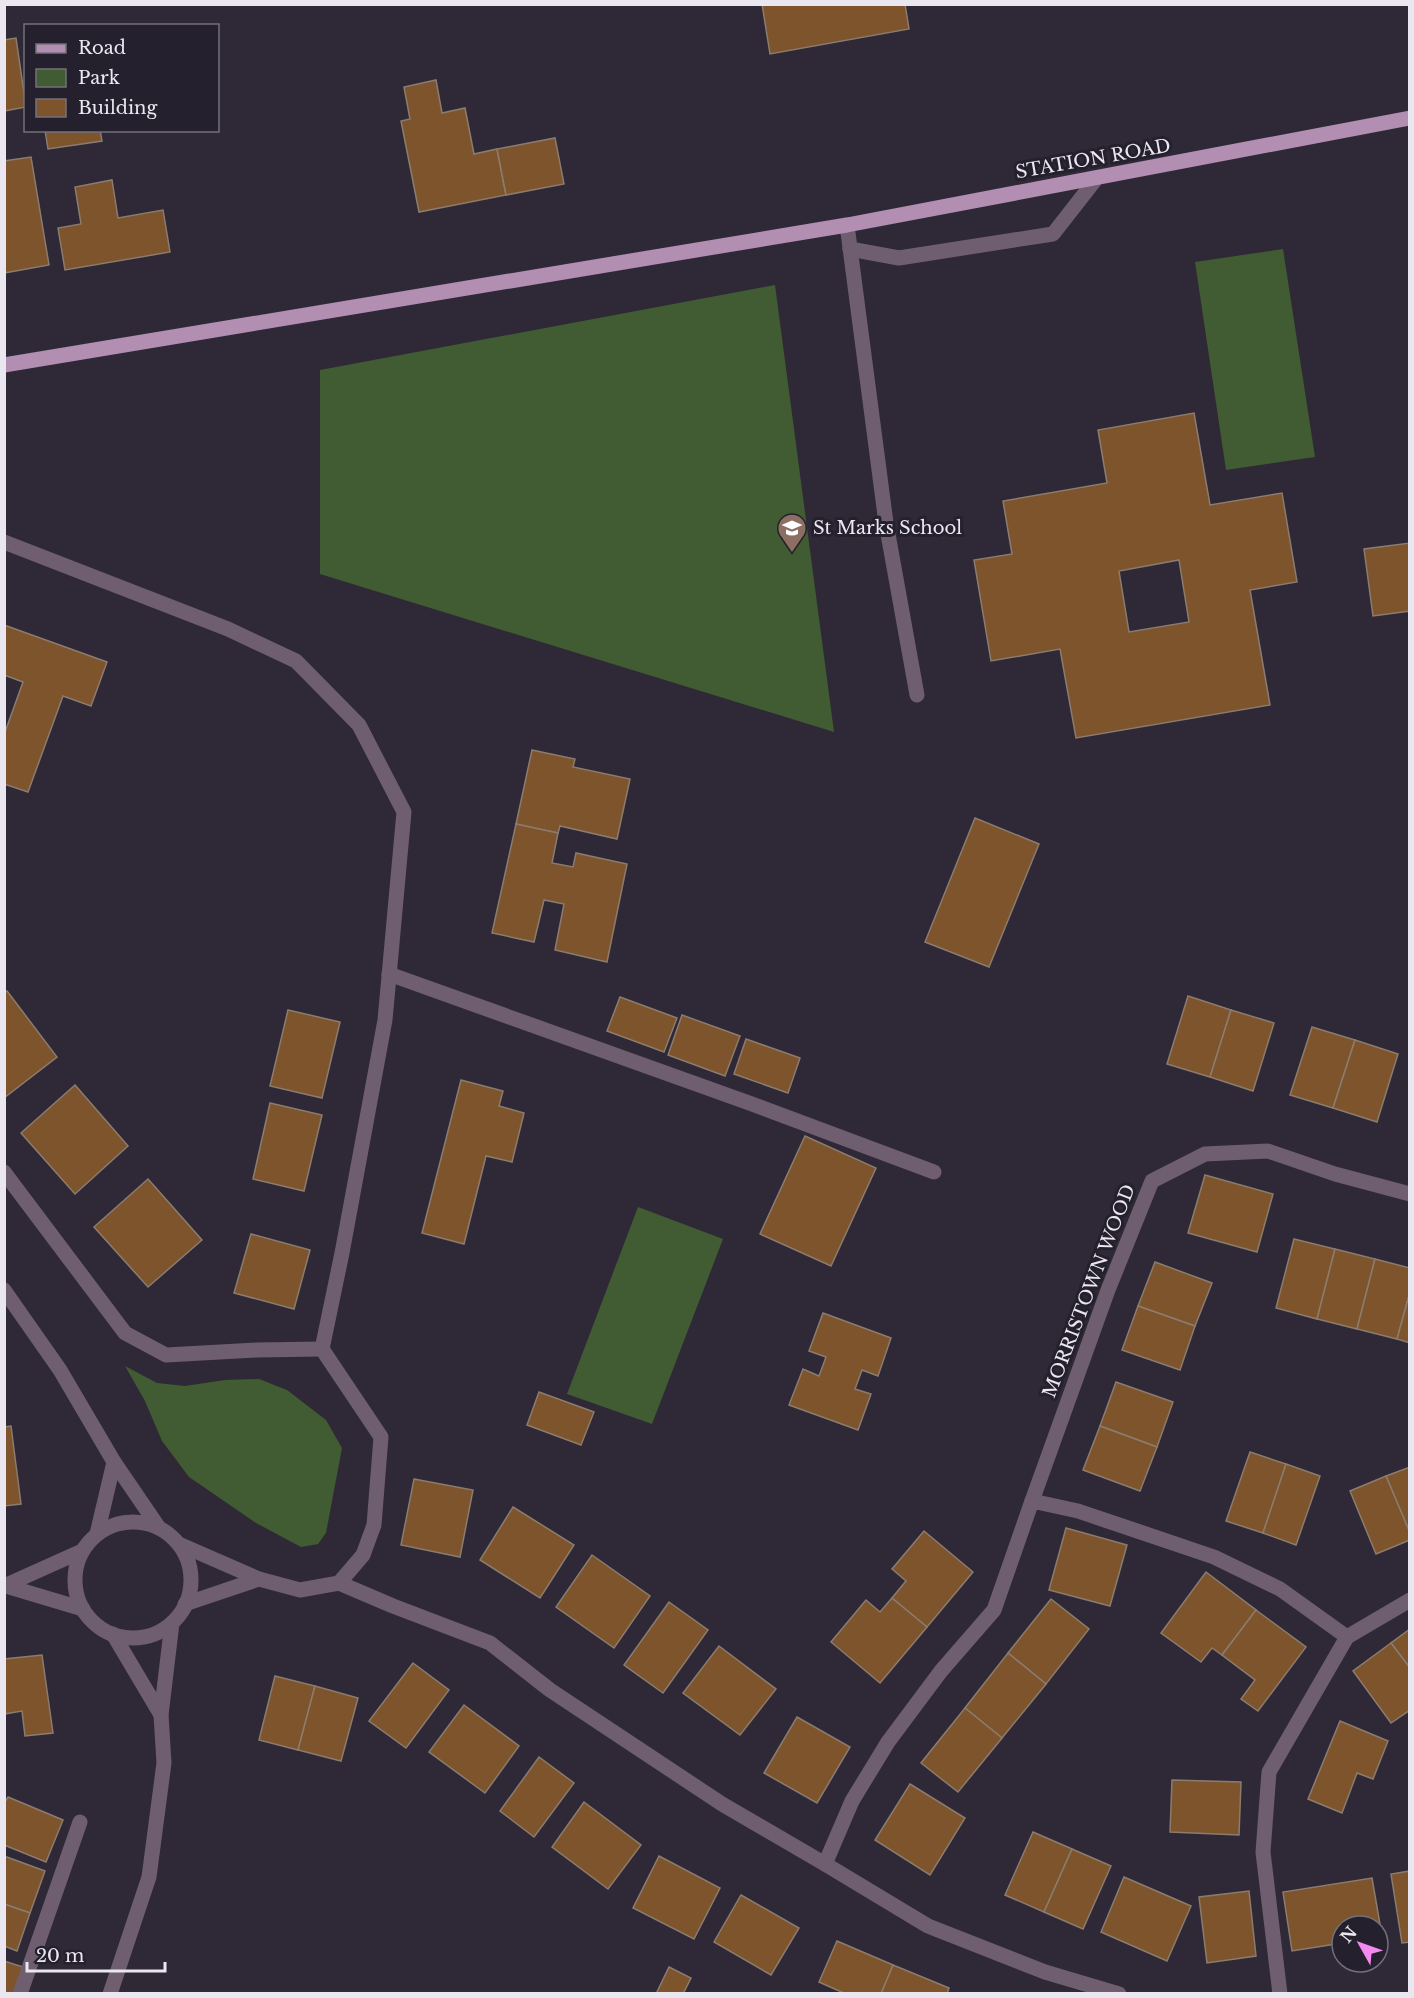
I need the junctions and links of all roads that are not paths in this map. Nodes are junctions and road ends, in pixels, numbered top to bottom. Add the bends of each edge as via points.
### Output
1 (1410, 118) edge
2 (1096, 178) junction
3 (848, 225) junction
4 (850, 249) junction
5 (4, 365) edge
6 (4, 542) edge
7 (917, 695) dead end
8 (389, 974) junction
9 (4, 1172) edge
10 (934, 1172) dead end
11 (1410, 1194) edge
12 (4, 1290) edge
13 (322, 1349) junction
14 (114, 1462) junction
15 (1032, 1501) junction
16 (159, 1528) junction
17 (97, 1534) junction
18 (179, 1544) junction
19 (82, 1551) junction
20 (259, 1579) junction
21 (339, 1583) junction
22 (5, 1586) edge
23 (1410, 1600) edge
24 (185, 1604) junction
25 (83, 1610) junction
26 (172, 1623) junction
27 (113, 1634) junction
28 (1347, 1637) junction
29 (161, 1715) junction
30 (80, 1822) dead end
31 (825, 1864) junction
32 (20, 1994) edge
33 (110, 1994) edge
34 (1119, 1994) edge
35 (1280, 1994) edge

1 - 2 main road, STATION ROAD
2 - 3 main road, STATION ROAD
2 - 4 street via 1053,234 899,258
3 - 4 street
3 - 5 main road, STATION ROAD
4 - 7 street via 886,523
6 - 8 street via 228,629 296,661 359,724 404,812
8 - 10 street
8 - 13 street via 385,1020
9 - 13 street via 125,1333 166,1356
11 - 15 street, MORRISTOWN WOOD via 1268,1151 1205,1154 1152,1181
12 - 14 street via 60,1370
13 - 21 street via 381,1437 374,1525 363,1555
14 - 16 street
14 - 17 street
15 - 28 street via 1078,1511 1214,1557 1280,1589
15 - 31 street, MORRISTOWN WOOD via 994,1610 941,1671 888,1742 852,1801
16 - 17 street via 144,1522 128,1522
16 - 18 street
17 - 19 street
18 - 20 street
18 - 24 street via 190,1573
19 - 22 street
19 - 25 street via 75,1580
20 - 21 street via 300,1590
20 - 24 street
21 - 31 street via 490,1643 550,1690 722,1804
22 - 25 street
23 - 28 street
24 - 26 street
25 - 27 street
26 - 27 street via 144,1637
26 - 29 street
27 - 29 street
28 - 35 street via 1269,1772 1263,1852
29 - 33 street via 164,1763 149,1877
30 - 32 street
31 - 34 street via 928,1926 1045,1972

